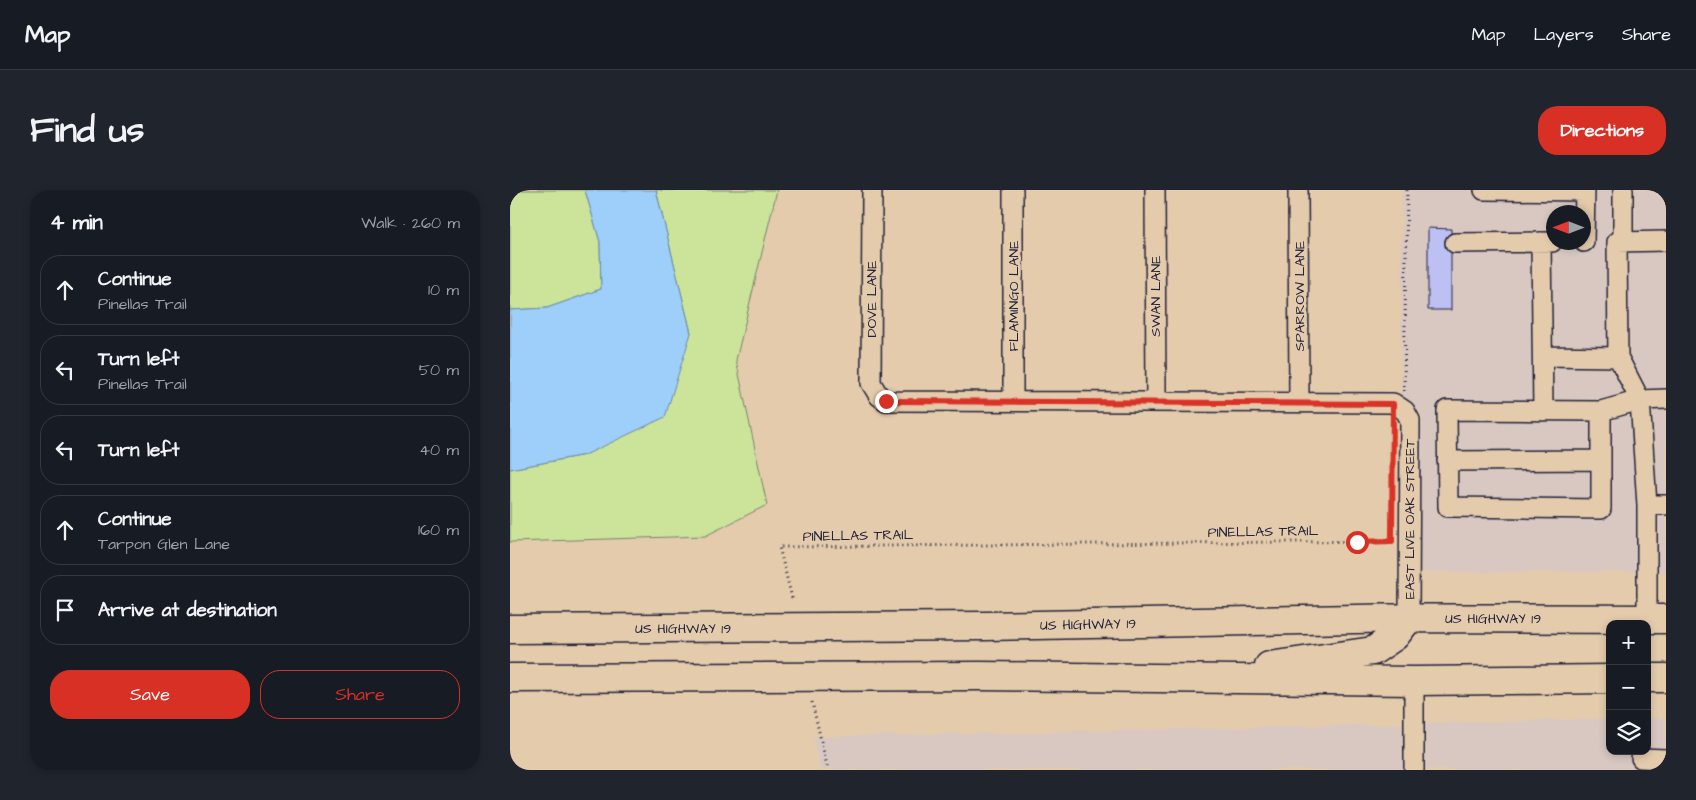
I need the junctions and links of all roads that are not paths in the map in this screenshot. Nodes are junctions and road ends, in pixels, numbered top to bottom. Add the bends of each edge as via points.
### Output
1 (872, 190) edge
2 (1013, 190) edge
3 (1155, 190) edge
4 (1298, 190) edge
5 (1484, 190) edge
6 (1585, 190) edge
7 (1623, 190) edge
8 (1585, 205) edge
9 (1666, 241) edge
10 (1546, 242) edge
11 (1591, 242) edge
12 (1620, 242) junction
13 (1455, 243) dead end
14 (1547, 250) edge
15 (1543, 356) junction
16 (1618, 357) junction
17 (1666, 399) edge
18 (1640, 400) junction
19 (1012, 401) junction
20 (1156, 401) junction
21 (1299, 401) junction
22 (1543, 411) junction
23 (1601, 411) junction
24 (1601, 460) junction
25 (1447, 461) junction
26 (1647, 505) junction
27 (1666, 505) edge
28 (1409, 618) junction
29 (1657, 619) edge
30 (510, 629) edge
31 (510, 678) edge
32 (1185, 678) junction
33 (1651, 678) edge
34 (1666, 678) edge
35 (1606, 679) edge
36 (1414, 681) junction
37 (1666, 759) edge
38 (1641, 760) edge
39 (1414, 770) edge

1 - 19 street, DOVE LANE via 871,383 878,396 886,401
2 - 19 street, FLAMINGO LANE
3 - 20 street, SWAN LANE
4 - 21 street, SPARROW LANE
5 - 6 street
6 - 8 street
7 - 12 street
9 - 12 street
10 - 13 street
11 - 12 street
12 - 16 street
14 - 15 street
15 - 16 street
15 - 22 street
16 - 18 street
17 - 18 street
18 - 23 street
18 - 26 street
19 - 20 street
20 - 21 street
21 - 28 street, EAST LIVE OAK STREET via 1393,404 1402,408 1410,420
22 - 23 street
22 - 25 street via 1447,410
23 - 24 street
24 - 25 street
24 - 25 street via 1601,509 1448,507
26 - 27 street
26 - 29 street
28 - 29 highway, US HIGHWAY 19
28 - 30 highway, US HIGHWAY 19 via 966,626
28 - 32 highway via 1395,636 1373,650
31 - 32 highway
32 - 36 highway
33 - 34 highway
35 - 36 highway
36 - 39 street
37 - 38 street

